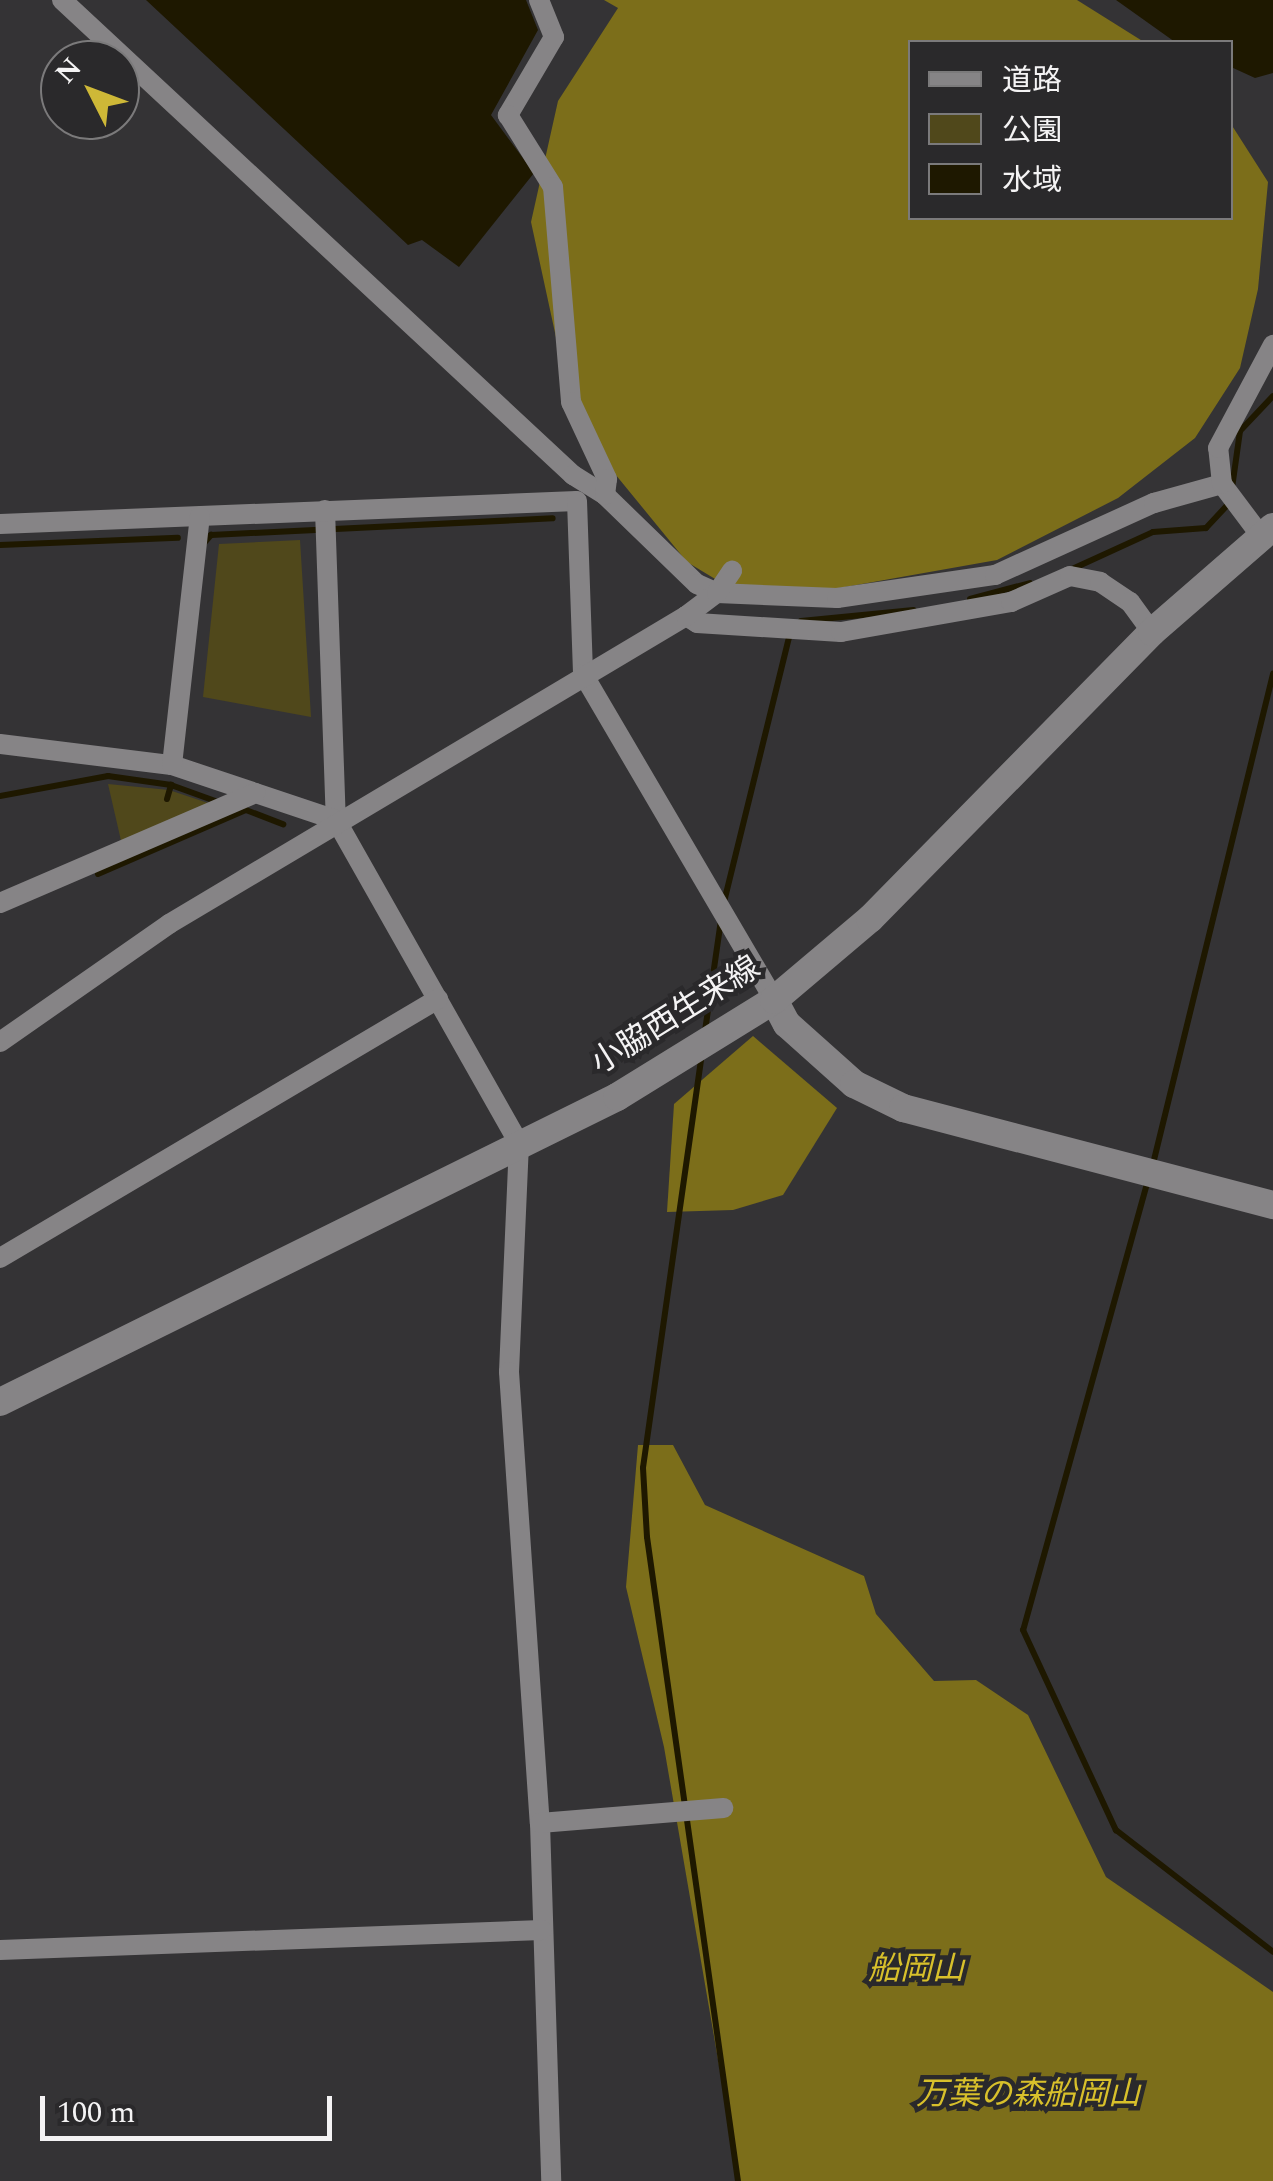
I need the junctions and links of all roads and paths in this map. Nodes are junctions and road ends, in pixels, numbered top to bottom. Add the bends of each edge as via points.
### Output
1 (62, 0) edge
2 (539, 0) edge
3 (1273, 345) edge
4 (1222, 484) junction
5 (605, 495) junction
6 (577, 501) junction
7 (325, 510) junction
8 (200, 517) junction
9 (0, 524) edge
10 (1267, 531) edge
11 (732, 571) dead end
12 (717, 594) junction
13 (686, 616) junction
14 (1152, 632) junction
15 (582, 674) junction
16 (0, 744) edge
17 (172, 765) junction
18 (255, 793) junction
19 (336, 820) junction
20 (0, 903) edge
21 (438, 999) junction
22 (774, 1000) junction
23 (0, 1042) edge
24 (518, 1143) junction
25 (1273, 1205) edge
26 (0, 1258) edge
27 (0, 1402) edge
28 (723, 1808) dead end
29 (540, 1823) junction
30 (542, 1930) junction
31 (0, 1950) edge
32 (551, 2181) edge

1 - 5 street via 573,475
2 - 5 street via 554,37 508,115 554,187 571,402 608,479
3 - 4 street via 1218,448
4 - 10 street
4 - 12 street via 1154,503 995,574 837,598
5 - 6 street
5 - 12 street via 664,556
6 - 7 street
6 - 15 street
7 - 8 street
7 - 19 street
8 - 9 street
8 - 17 street
10 - 14 main road, 小脇西生来線
11 - 12 street
12 - 13 street
13 - 14 street via 697,624 840,632 1012,602 1070,576 1100,582 1130,602
13 - 15 street
14 - 22 main road, 小脇西生来線 via 870,919
15 - 19 street
15 - 22 street
16 - 17 street
17 - 18 street
18 - 19 street
18 - 20 street
19 - 21 street
19 - 23 street
21 - 24 street
21 - 26 street
22 - 24 main road, 小脇西生来線 via 617,1096
22 - 25 main road via 787,1024 854,1084 903,1108
24 - 27 main road, 小脇西生来線
24 - 29 street via 509,1372
28 - 29 street
29 - 30 street
30 - 31 street
30 - 32 street

